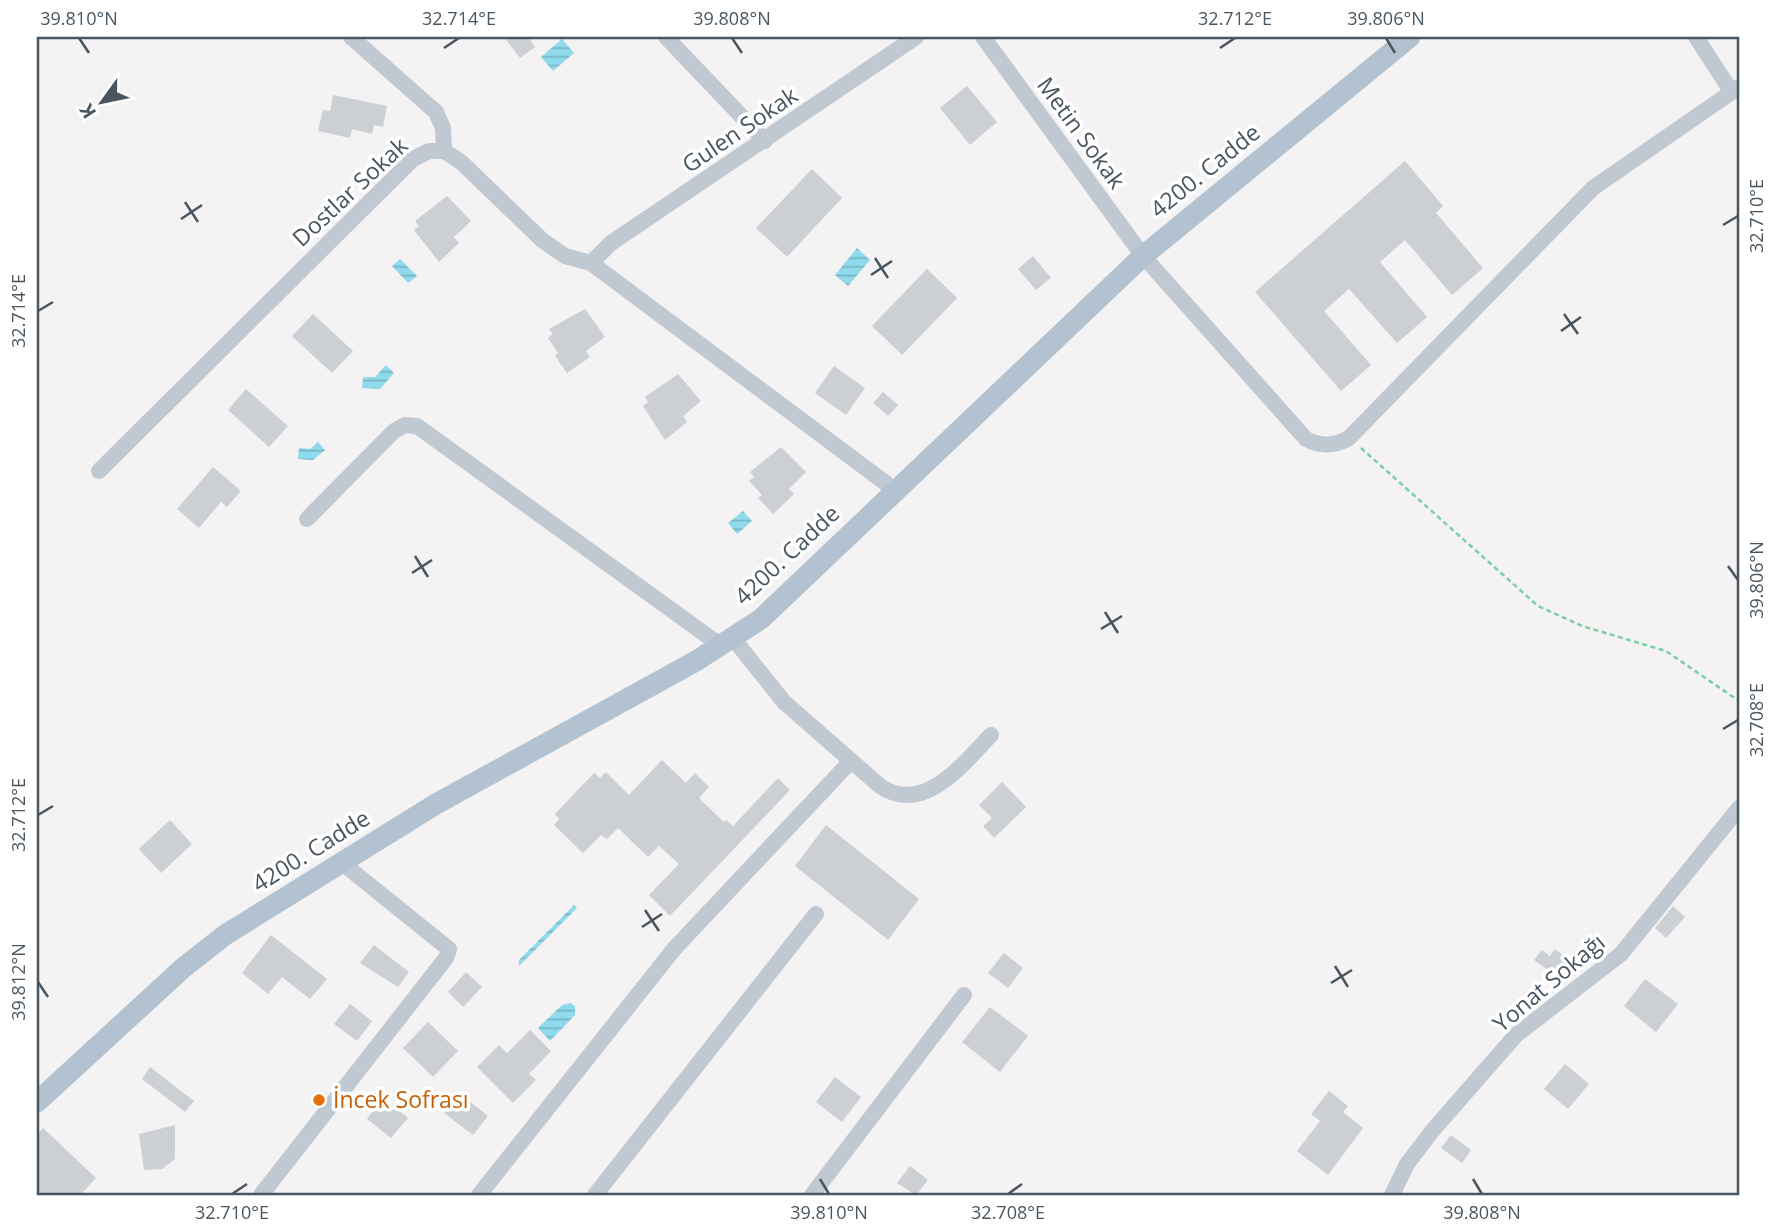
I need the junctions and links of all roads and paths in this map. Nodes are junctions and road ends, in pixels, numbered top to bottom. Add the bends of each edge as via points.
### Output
1 (351, 37) edge
2 (666, 37) edge
3 (916, 37) edge
4 (983, 37) edge
5 (1410, 37) edge
6 (1696, 37) edge
7 (1735, 89) edge
8 (765, 141) junction
9 (444, 151) junction
10 (1143, 256) junction
11 (592, 263) junction
12 (1349, 438) junction
13 (99, 471) dead end
14 (895, 490) junction
15 (307, 519) dead end
16 (726, 641) junction
17 (1739, 701) edge
18 (991, 735) dead end
19 (851, 761) junction
20 (1739, 808) edge
21 (342, 863) junction
22 (816, 914) dead end
23 (964, 995) dead end
24 (37, 1102) edge
25 (261, 1195) edge
26 (479, 1195) edge
27 (594, 1195) edge
28 (811, 1195) edge
29 (1392, 1195) edge

1 - 9 street via 436,113 443,128
2 - 8 street
3 - 8 street, Gulen Sokak
4 - 10 street, Metin Sokak
5 - 10 main road, 4200. Cadde
6 - 7 street
7 - 12 street via 1593,188
8 - 11 street, Gulen Sokak via 611,243
9 - 11 street, Dostlar Sokak via 542,240 565,256
9 - 13 street, Dostlar Sokak via 429,151 413,159
10 - 12 street, Metin Sokak via 1306,439 1328,445
10 - 14 main road, 4200. Cadde
11 - 14 street, Dostlar Sokak
12 - 17 path via 1538,606 1581,626 1666,651
14 - 16 main road, 4200. Cadde via 761,619
15 - 16 street via 394,431 405,425 417,426
16 - 19 street via 784,702
16 - 21 main road, 4200. Cadde via 436,804
18 - 19 street via 929,792 915,796 888,792
19 - 26 street via 674,949
20 - 29 street, Yonat Sokağı via 1621,954 1516,1035 1433,1130
21 - 24 main road, 4200. Cadde via 225,935
21 - 25 street via 449,949
22 - 27 street
23 - 28 street

